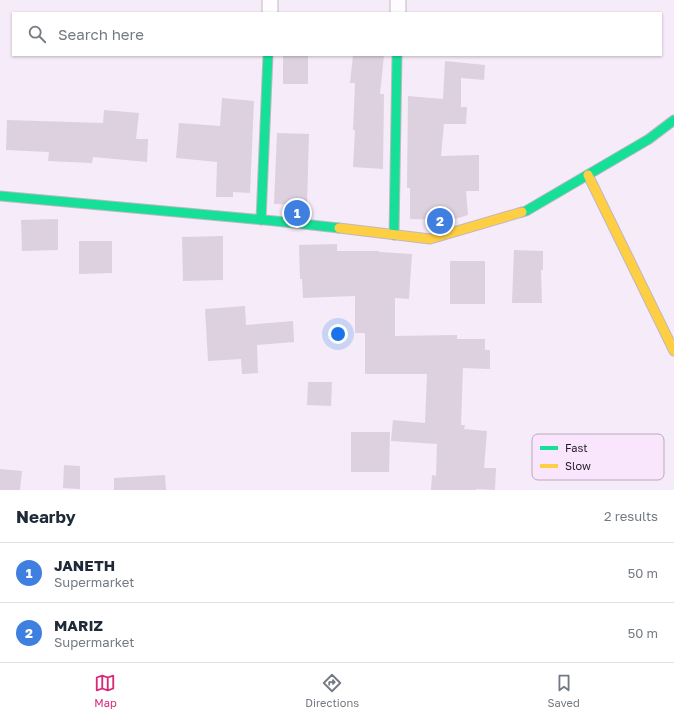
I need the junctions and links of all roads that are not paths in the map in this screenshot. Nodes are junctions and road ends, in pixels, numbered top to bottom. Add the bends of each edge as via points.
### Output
1 (270, 0) edge
2 (398, 0) edge
3 (270, 12) edge
4 (398, 12) edge
5 (268, 56) edge
6 (397, 56) edge
7 (674, 120) edge
8 (588, 175) junction
9 (0, 196) edge
10 (261, 220) junction
11 (394, 235) junction
12 (674, 351) edge

1 - 3 street
2 - 4 street
5 - 10 street
6 - 11 street
7 - 8 street via 649,139
8 - 11 street via 526,212 430,239
8 - 12 street
9 - 10 street
10 - 11 street

